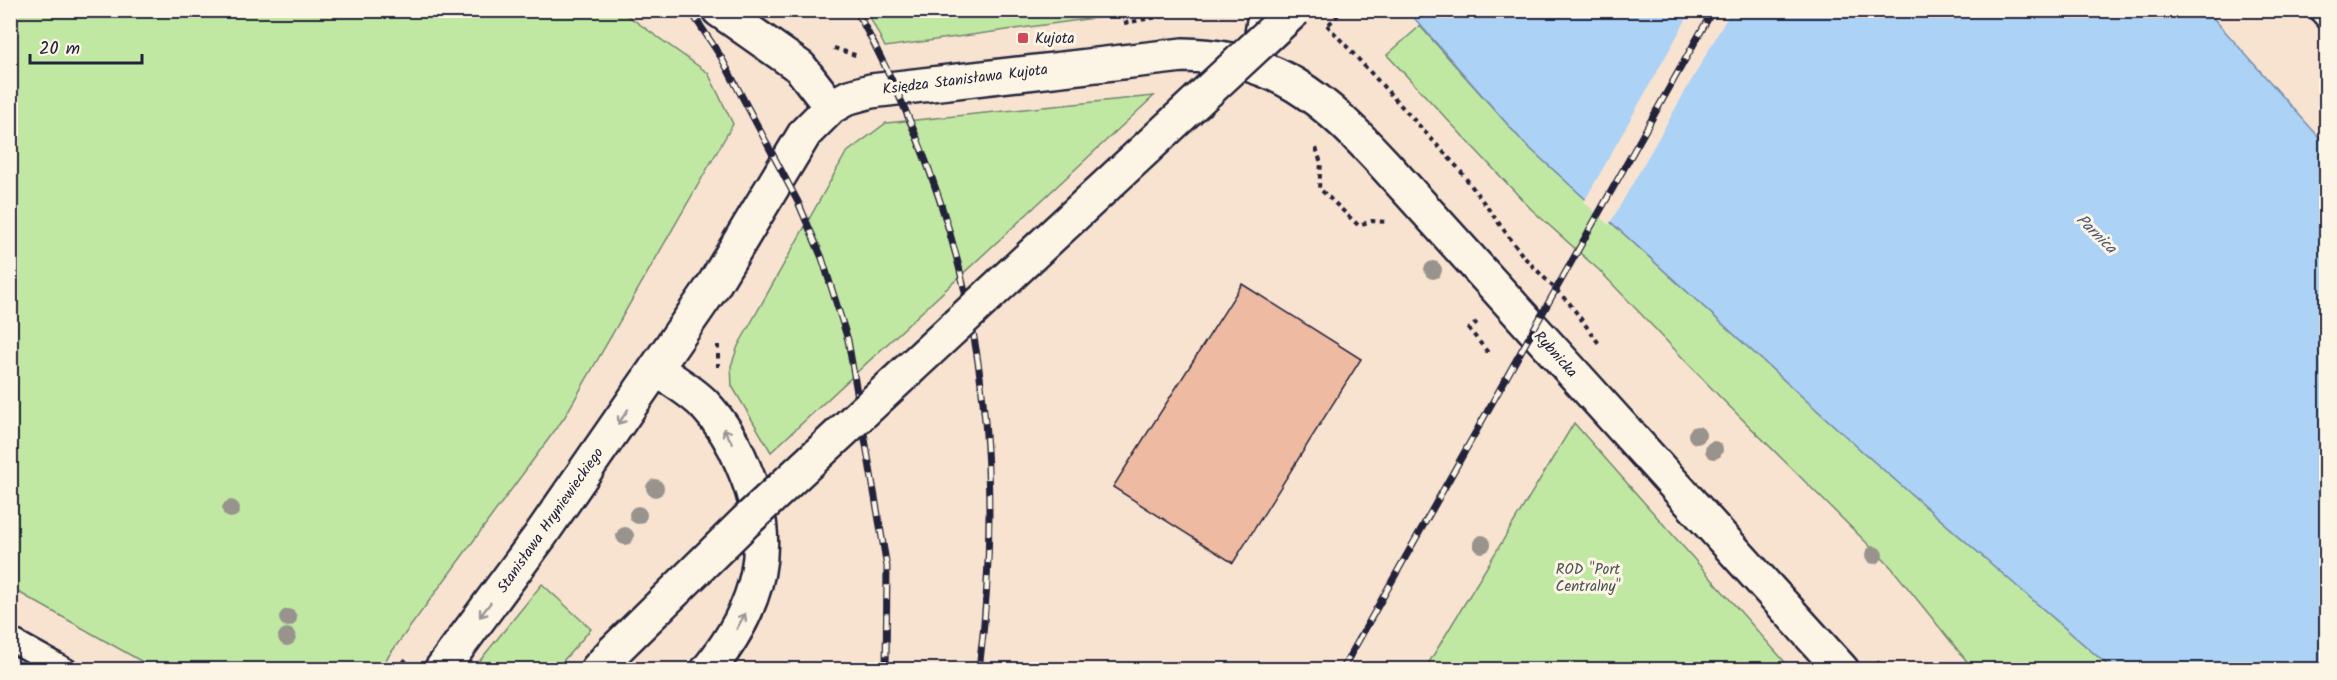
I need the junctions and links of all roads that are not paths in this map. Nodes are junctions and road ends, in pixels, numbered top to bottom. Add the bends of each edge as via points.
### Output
1 (719, 10) edge
2 (1260, 10) edge
3 (2320, 10) edge
4 (1309, 15) edge
5 (2326, 17) edge
6 (1251, 64) junction
7 (831, 107) junction
8 (656, 369) junction
9 (10, 639) edge
10 (606, 660) edge
11 (66, 669) edge
12 (441, 669) edge
13 (708, 669) edge
14 (1842, 669) edge

1 - 7 street via 800,67
2 - 6 lane
3 - 5 lane
4 - 10 street, bridge via 754,514
6 - 7 street, Księdza Stanisława Kujota via 1206,56 1156,56 877,90 849,97
6 - 14 street, Rybnicka via 1301,87 1364,143
7 - 8 street, Stanisława Hryniewieckiego via 802,137 743,240
8 -> 12 street, Stanisława Hryniewieckiego
13 -> 8 street via 735,632 752,598 761,556 759,514 745,470 722,426 693,394
9 - 11 lane

